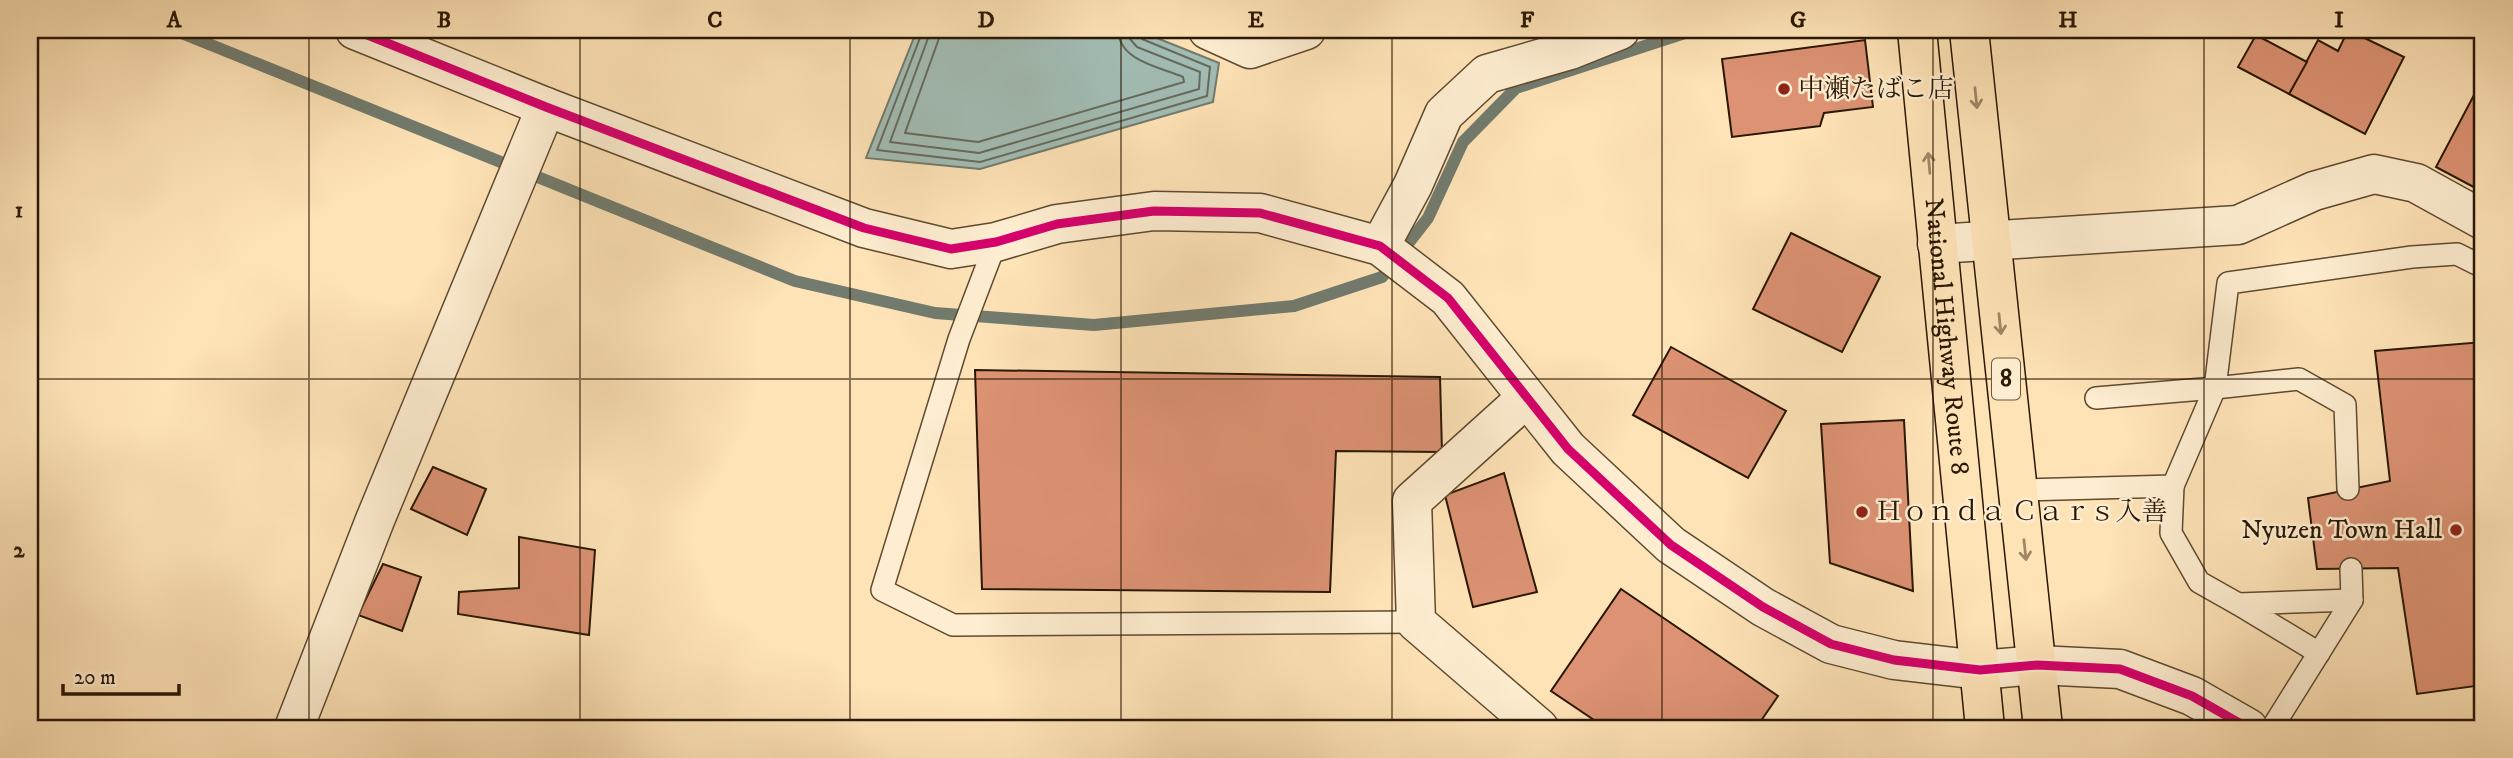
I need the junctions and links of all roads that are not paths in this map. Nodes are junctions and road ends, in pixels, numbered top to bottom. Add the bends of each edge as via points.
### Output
1 (355, 30) edge
2 (1208, 30) edge
3 (1306, 30) edge
4 (1620, 30) edge
5 (1917, 30) edge
6 (1969, 30) edge
7 (546, 107) junction
8 (2483, 220) edge
9 (1991, 241) junction
10 (996, 242) junction
11 (1937, 244) junction
12 (1380, 246) junction
13 (2483, 267) edge
14 (2215, 388) junction
15 (1526, 398) junction
16 (2096, 398) dead end
17 (2173, 486) junction
18 (2348, 489) dead end
19 (2019, 491) junction
20 (2351, 569) dead end
21 (2352, 600) junction
22 (2238, 604) junction
23 (1416, 622) junction
24 (2319, 653) junction
25 (2037, 665) junction
26 (1980, 670) junction
27 (294, 728) edge
28 (1539, 728) edge
29 (1984, 728) edge
30 (2043, 728) edge
31 (2248, 728) edge
32 (2272, 728) edge

1 - 7 street
2 - 3 street via 1250,49
4 - 12 street via 1488,74 1479,82 1444,114
11 -> 5 highway, National Highway Route 8 / 8
6 -> 9 highway, 8
7 - 10 street via 864,228 951,249
7 - 27 street
8 - 9 street via 2416,183 2374,174 2314,191 2238,225
9 - 11 street
9 -> 19 highway, 8
10 - 12 street via 1057,224 1154,211 1260,213
10 - 23 lane via 959,339 883,590 953,625
11 - 26 highway, National Highway Route 8 / 8
12 - 15 street via 1448,298
13 - 14 lane via 2457,254 2228,282
14 - 16 lane
14 - 17 lane
14 - 18 lane via 2299,379 2345,405
15 - 23 street via 1412,501
15 - 26 street via 1568,449 1671,545 1763,607 1831,644 1894,660
17 - 19 lane
17 - 22 lane via 2171,533 2199,582
19 -> 25 highway, 8
20 - 21 lane
21 - 22 lane
21 - 24 lane
22 - 24 lane
23 - 28 street
24 - 32 lane
25 - 26 street
25 - 30 highway, 8
25 - 31 street via 2120,669 2192,696
26 - 29 highway, National Highway Route 8 / 8

